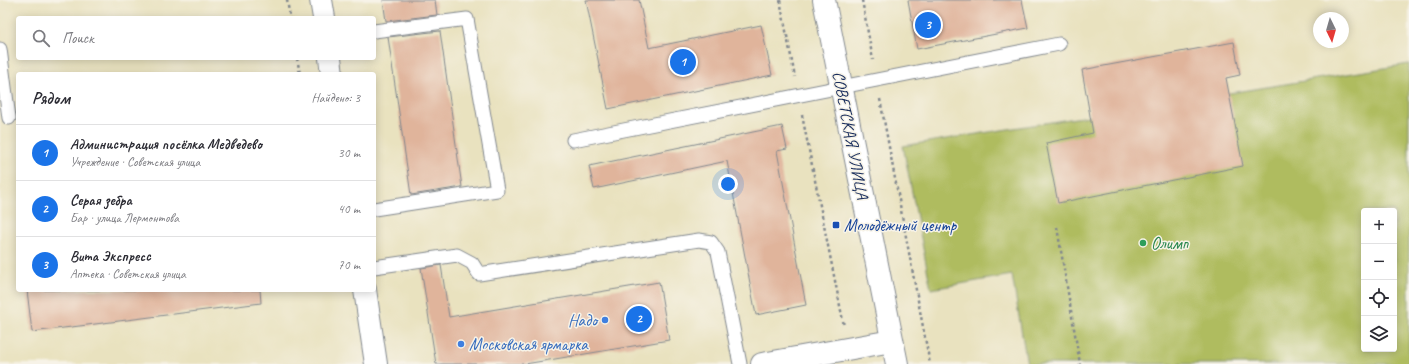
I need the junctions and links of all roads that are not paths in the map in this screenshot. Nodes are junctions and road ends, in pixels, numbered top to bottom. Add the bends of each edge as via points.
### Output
1 (321, 0) edge
2 (824, 0) edge
3 (324, 16) edge
4 (376, 31) edge
5 (1059, 44) dead end
6 (0, 49) edge
7 (330, 60) edge
8 (332, 72) edge
9 (841, 88) junction
10 (9, 119) edge
11 (573, 140) dead end
12 (376, 209) edge
13 (376, 267) edge
14 (365, 292) edge
15 (892, 341) junction
16 (376, 364) edge
17 (740, 364) edge
18 (762, 364) edge
19 (897, 364) edge

1 - 3 main road
2 - 9 main road, СОВЕТСКАЯ УЛИЦА
4 - 12 lane via 467,19 497,190
5 - 9 lane
6 - 10 lane
7 - 8 main road
9 - 11 lane
9 - 15 main road, СОВЕТСКАЯ УЛИЦА
13 - 17 lane via 457,255 472,263 478,274 699,240 711,242 718,252
14 - 16 main road
15 - 18 main road
15 - 19 main road, СОВЕТСКАЯ УЛИЦА

